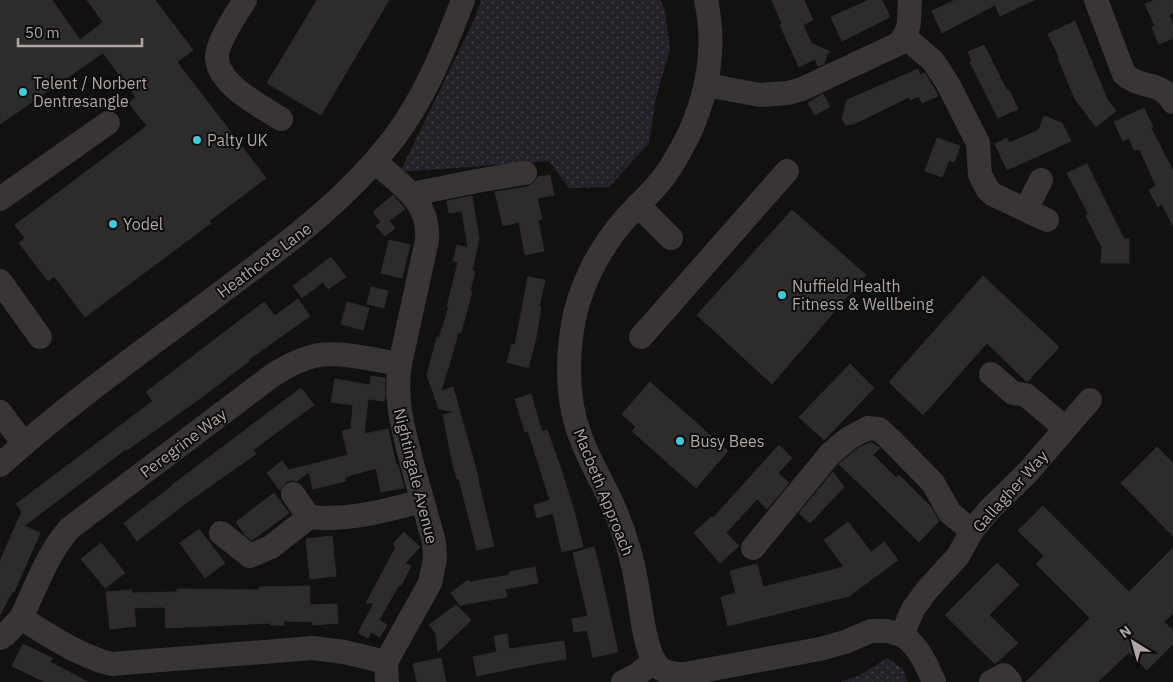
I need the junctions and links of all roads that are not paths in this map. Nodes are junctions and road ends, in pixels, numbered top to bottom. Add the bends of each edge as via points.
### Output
1 (246, 0) edge
2 (463, 0) edge
3 (706, 0) edge
4 (910, 0) edge
5 (1096, 0) edge
6 (905, 37) junction
7 (706, 86) junction
8 (1173, 102) edge
9 (281, 119) dead end
10 (108, 123) dead end
11 (375, 162) junction
12 (787, 171) dead end
13 (525, 173) dead end
14 (1041, 180) dead end
15 (412, 194) junction
16 (0, 200) edge
17 (638, 205) junction
18 (1026, 209) junction
19 (1047, 220) dead end
20 (672, 238) dead end
21 (0, 282) edge
22 (40, 337) dead end
23 (641, 337) dead end
24 (400, 364) junction
25 (991, 374) dead end
26 (1090, 400) dead end
27 (0, 412) edge
28 (1065, 428) junction
29 (24, 444) junction
30 (0, 466) edge
31 (293, 494) dead end
32 (422, 501) junction
33 (310, 517) junction
34 (972, 531) junction
35 (221, 533) dead end
36 (753, 548) dead end
37 (21, 618) junction
38 (902, 635) junction
39 (0, 638) edge
40 (654, 661) junction
41 (387, 672) edge
42 (623, 682) edge
43 (934, 682) edge
44 (991, 682) edge
45 (1010, 682) edge

1 - 9 street via 229,26 217,59 224,75 236,89
2 - 11 street, Heathcote Lane via 416,105
3 - 7 street, Macbeth Approach via 711,42
4 - 6 street via 910,24
5 - 8 street via 1124,74 1131,80 1159,87
6 - 7 street via 890,48 788,93 760,95
6 - 18 street via 933,61 948,84 978,143 980,175 988,190
7 - 17 street, Macbeth Approach via 683,147 665,176
10 - 16 street
11 - 15 street, Nightingale Avenue
11 - 29 street, Heathcote Lane via 310,226
12 - 23 street
13 - 15 street
14 - 18 street
15 - 24 street, Nightingale Avenue via 424,213 428,231
17 - 20 street
17 - 40 street, Macbeth Approach via 612,234 580,296 572,329 570,366 579,430 630,551 648,648
18 - 19 street
21 - 22 street
24 - 32 street, Nightingale Avenue via 397,399 400,420
24 - 37 street, Peregrine Way via 343,355 318,355 293,363 273,375 70,528 49,557
25 - 28 street via 1013,393 1026,395
26 - 28 street, Gallagher Way
27 - 29 street
28 - 34 street, Gallagher Way
29 - 30 street, Heathcote Lane
31 - 33 street
32 - 33 street via 357,517
32 - 41 street, Nightingale Avenue via 435,550 434,572
33 - 35 street via 271,547 250,556
34 - 36 street via 950,513 933,483 891,440 879,429 868,428 830,454
34 - 38 street, Gallagher Way via 958,556 913,609
37 - 39 street, Peregrine Way
37 - 41 street via 75,651 111,664 313,648 336,650
38 - 40 street via 871,631 820,649 685,674 669,673
38 - 43 street via 918,651
40 - 42 street
44 - 45 street via 1004,675

